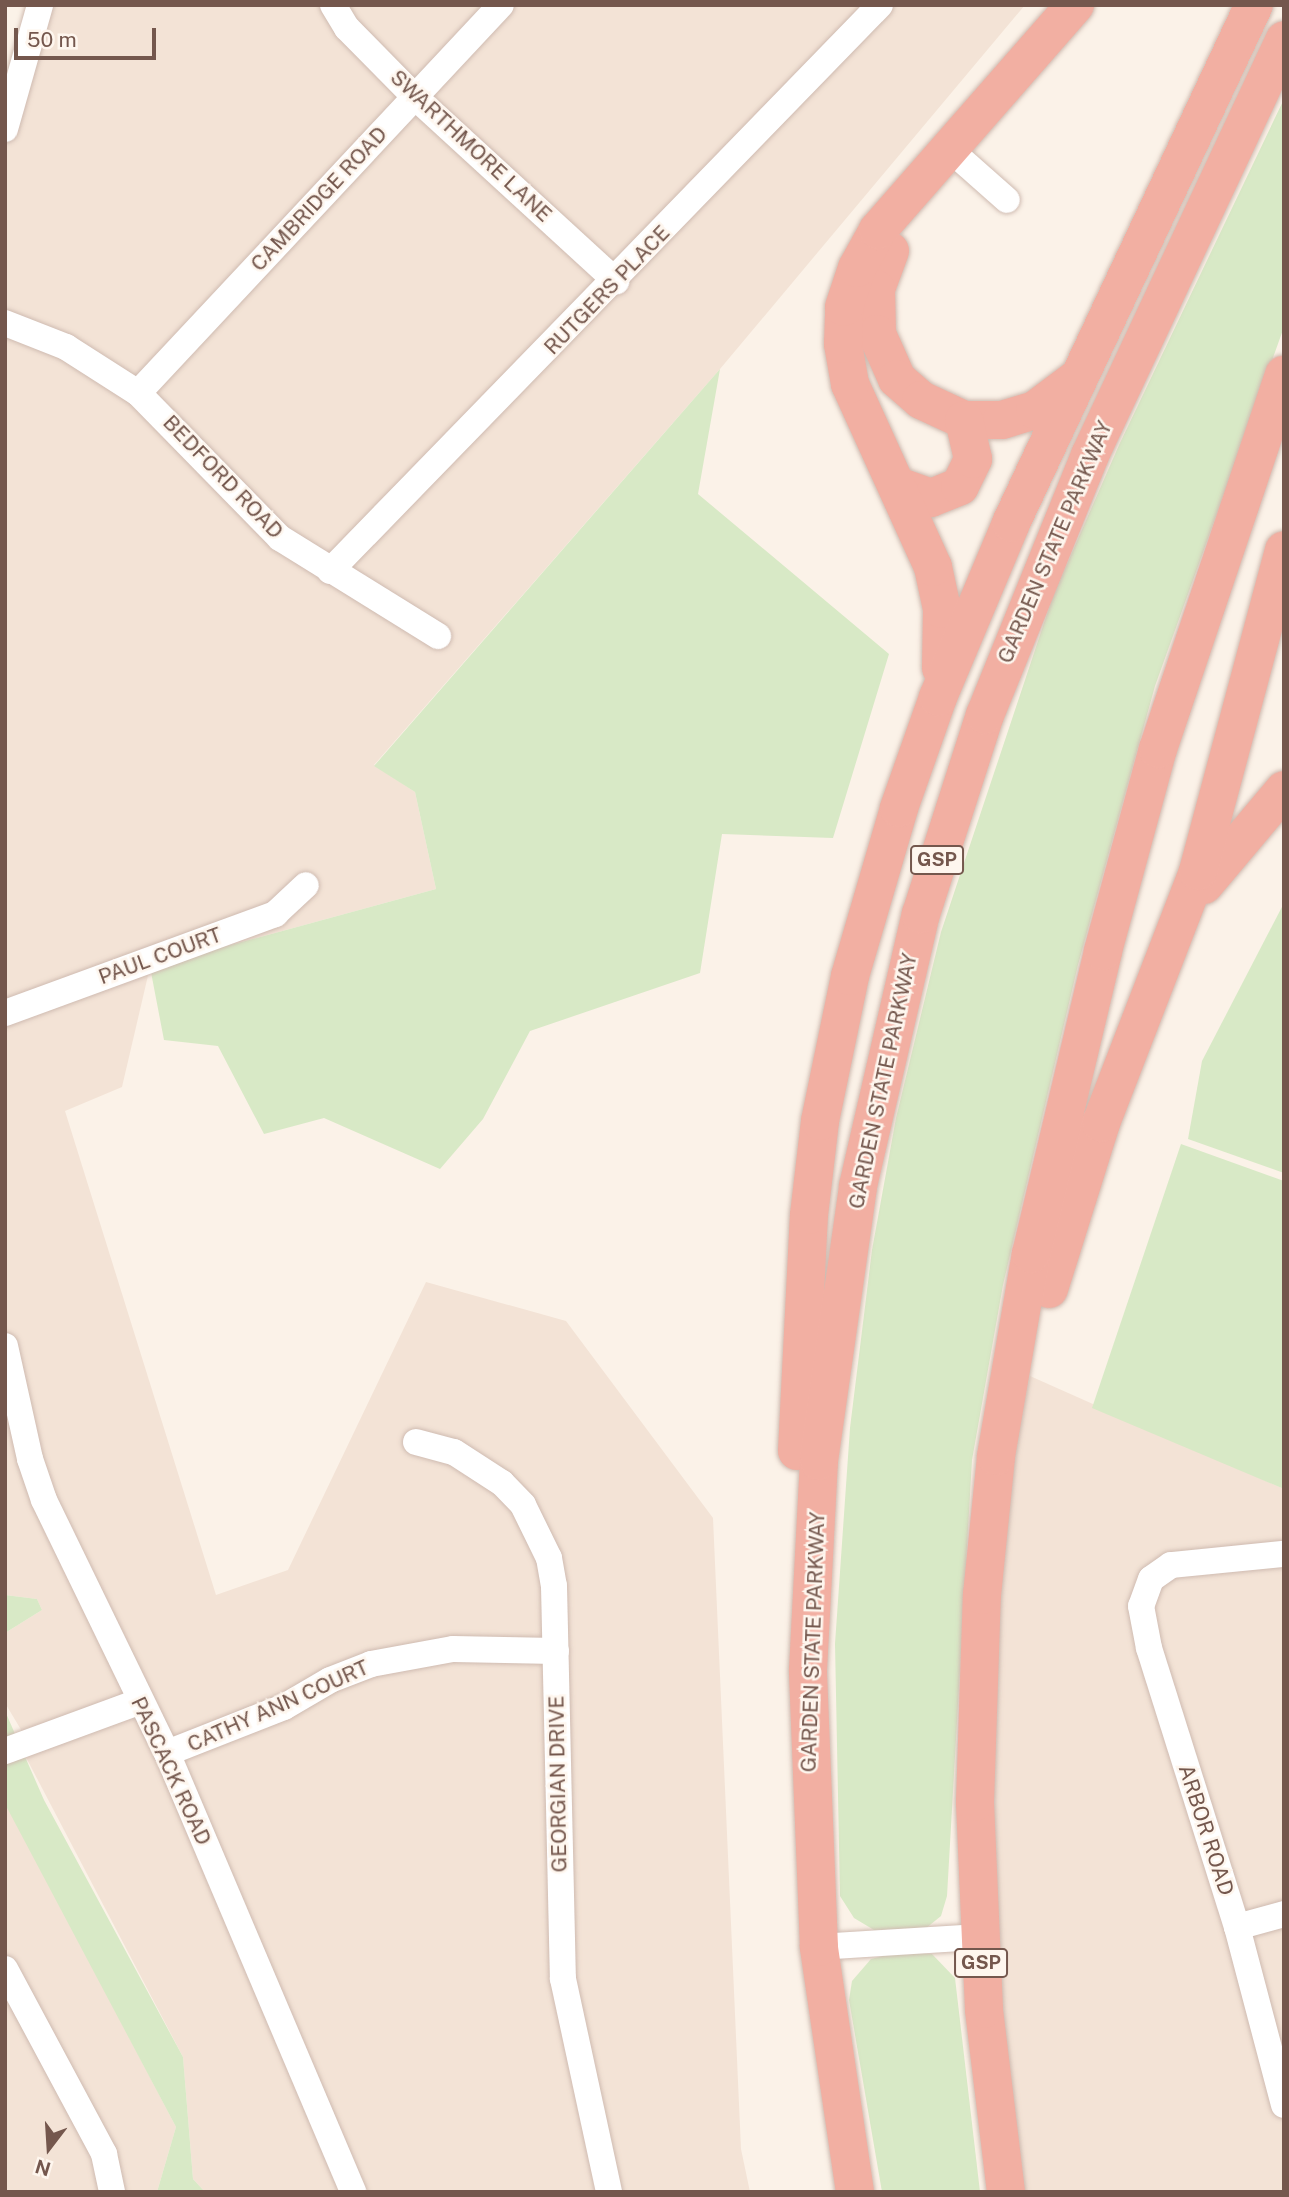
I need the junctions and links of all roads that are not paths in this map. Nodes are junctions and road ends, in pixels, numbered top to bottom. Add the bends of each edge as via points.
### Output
1 (40, 5) edge
2 (333, 5) edge
3 (501, 5) edge
4 (880, 5) edge
5 (1075, 5) edge
6 (1101, 5) edge
7 (1254, 5) edge
8 (1284, 40) edge
9 (415, 97) junction
10 (5, 129) edge
11 (964, 162) junction
12 (1007, 200) dead end
13 (616, 281) junction
14 (5, 323) edge
15 (1081, 375) junction
16 (1284, 375) edge
17 (138, 393) junction
18 (964, 420) junction
19 (898, 486) junction
20 (1284, 550) edge
21 (330, 571) junction
22 (438, 636) dead end
23 (938, 697) junction
24 (1284, 790) edge
25 (306, 885) dead end
26 (1181, 922) junction
27 (5, 1013) edge
28 (5, 1346) edge
29 (416, 1442) dead end
30 (1282, 1554) edge
31 (982, 1595) junction
32 (556, 1651) junction
33 (138, 1702) junction
34 (808, 1739) junction
35 (5, 1751) edge
36 (167, 1753) junction
37 (1284, 1914) edge
38 (1237, 1927) junction
39 (979, 1937) junction
40 (819, 1947) junction
41 (5, 1969) edge
42 (1284, 2105) edge
43 (112, 2192) edge
44 (353, 2192) edge
45 (610, 2192) edge
46 (855, 2192) edge
47 (1006, 2192) edge

1 - 10 street
2 - 9 street, SWARTHMORE LANE via 348,28
3 - 9 street, CAMBRIDGE ROAD
4 - 13 street, RUTGERS PLACE
5 - 19 highway via 878,230 849,287 843,344 850,384
6 - 11 highway
7 - 15 highway
8 - 34 highway, GARDEN STATE PARKWAY / GSP via 1118,391 1034,585 962,779 921,914 860,1175 831,1358 815,1530
9 - 13 street, SWARTHMORE LANE
9 - 17 street, CAMBRIDGE ROAD
11 - 12 street
11 - 18 highway via 884,260 873,303 881,350 897,379 920,400
13 - 21 street, RUTGERS PLACE
14 - 17 street, BEDFORD ROAD via 66,347
15 - 18 highway via 1050,402 1018,417
15 - 23 highway via 1006,535
16 - 31 highway, GSP via 1158,749 1060,1119 1006,1391
17 - 21 street, BEDFORD ROAD via 254,513
18 - 19 highway via 973,459 960,486 931,498
19 - 23 highway via 925,544 942,609
20 - 26 highway via 1224,786
21 - 22 street, BEDFORD ROAD via 384,598
23 - 34 highway via 899,808 850,976 814,1169 790,1595
24 - 26 highway via 1217,866
25 - 27 street, PAUL COURT via 275,914
26 - 31 highway via 1110,1099 1065,1229
28 - 33 street, PASCACK ROAD via 30,1459 44,1500
29 - 32 street, GEORGIAN DRIVE via 480,1465 523,1506 549,1558
30 - 38 street, ARBOR ROAD via 1171,1565 1151,1579 1141,1606 1153,1661
31 - 39 highway, GSP via 975,1734
32 - 36 street, CATHY ANN COURT via 453,1649 371,1664 330,1680 284,1707
32 - 45 street, GEORGIAN DRIVE via 564,1989
33 - 35 street
33 - 36 street, PASCACK ROAD
34 - 40 highway, GARDEN STATE PARKWAY / GSP
36 - 44 street, PASCACK ROAD
37 - 38 street
38 - 42 street, ARBOR ROAD
39 - 40 street
39 - 47 highway, GSP
40 - 46 highway, GARDEN STATE PARKWAY / GSP
41 - 43 street via 104,2154

